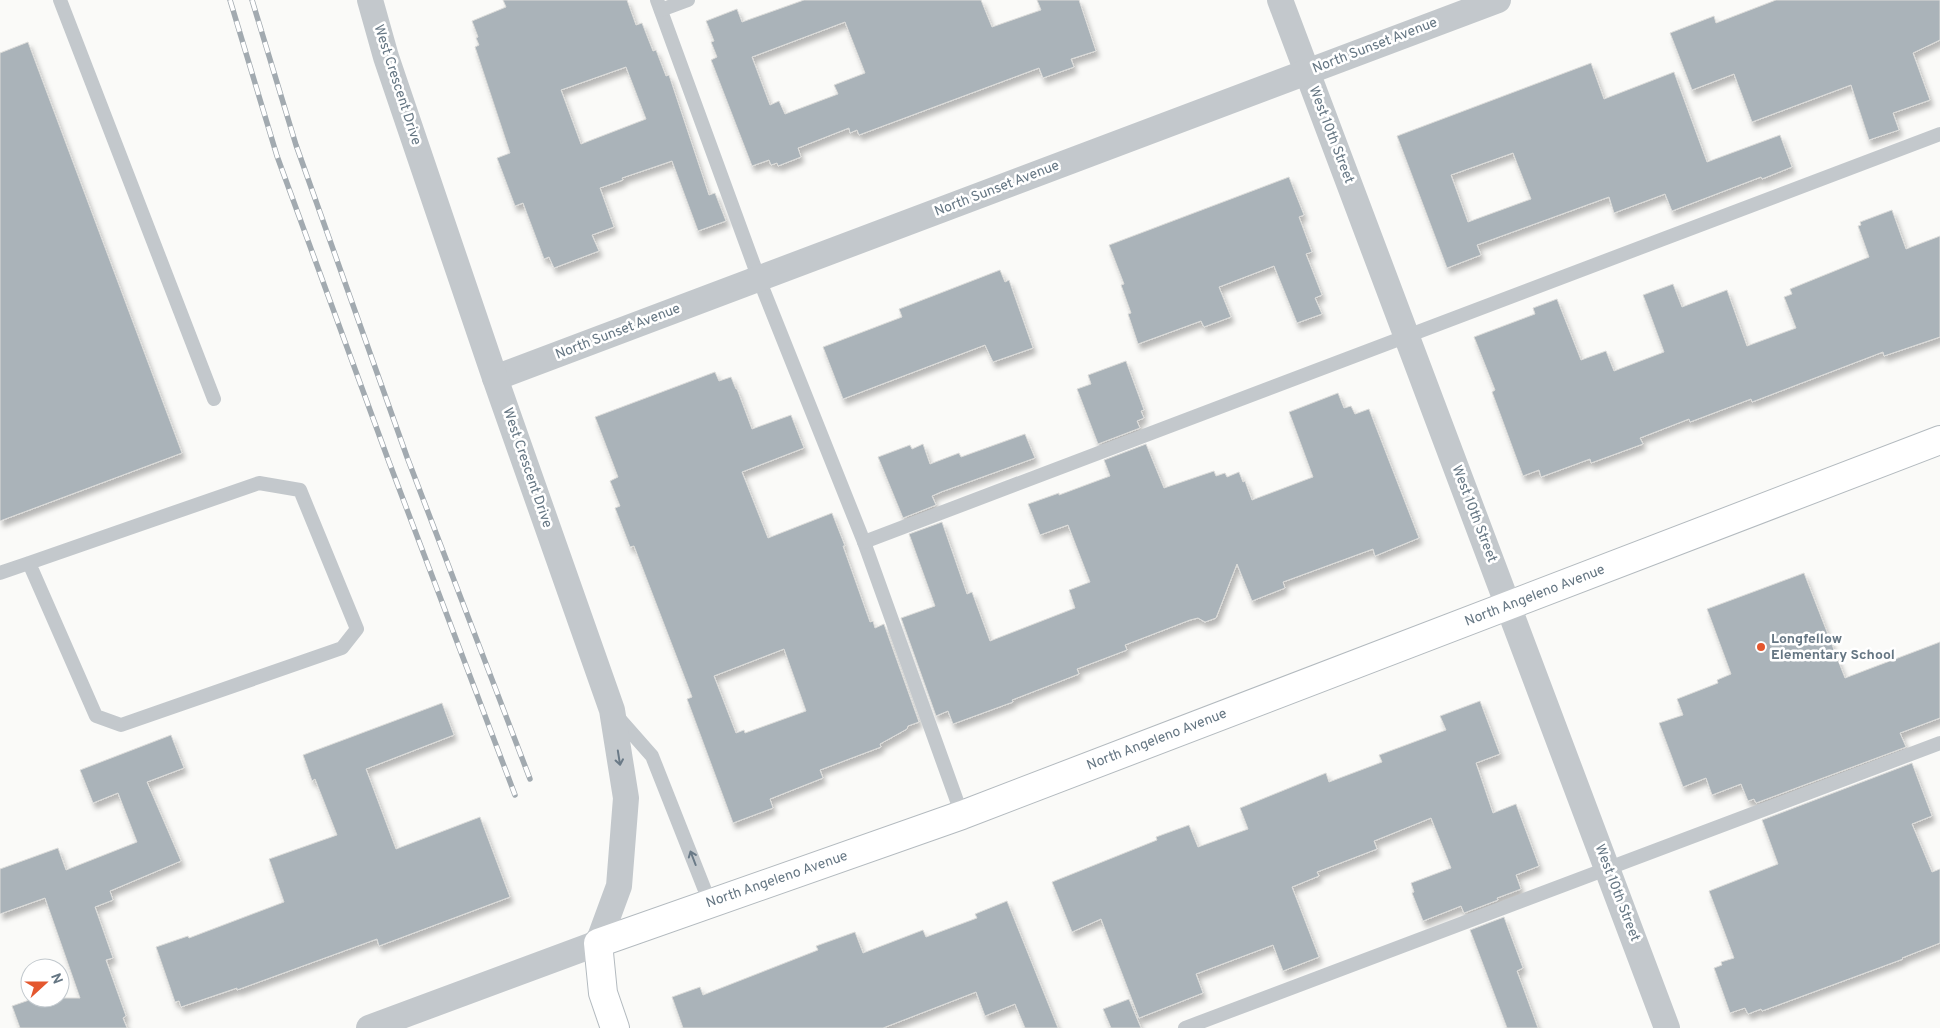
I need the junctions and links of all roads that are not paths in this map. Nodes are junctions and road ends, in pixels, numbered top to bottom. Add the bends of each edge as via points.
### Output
1 (60, 0) edge
2 (370, 0) edge
3 (688, 0) edge
4 (1280, 0) edge
5 (1498, 0) edge
6 (659, 5) edge
7 (1308, 72) junction
8 (1940, 134) edge
9 (760, 279) junction
10 (1407, 336) junction
11 (495, 378) junction
12 (214, 399) dead end
13 (1940, 440) edge
14 (864, 542) junction
15 (29, 563) junction
16 (0, 573) edge
17 (1509, 606) junction
18 (612, 710) junction
19 (1940, 743) edge
20 (962, 815) junction
21 (1608, 868) junction
22 (710, 904) junction
23 (598, 943) junction
24 (369, 1028) edge
25 (615, 1028) edge
26 (1185, 1028) edge
27 (1668, 1028) edge

1 - 12 lane
2 - 11 street, West Crescent Drive via 386,57
3 - 6 lane
4 - 7 street, West 10th Street
5 - 7 street, North Sunset Avenue
6 - 9 lane
7 - 9 street, North Sunset Avenue
7 - 10 street, West 10th Street
8 - 10 lane
9 - 11 street, North Sunset Avenue
9 - 14 lane
10 - 14 lane
10 - 17 street, West 10th Street
11 - 18 street, West Crescent Drive
13 - 17 street, North Angeleno Avenue
14 - 20 lane
15 - 15 lane via 259,483 300,490 357,629 342,648 121,725 96,716
15 - 16 lane
17 - 20 street, North Angeleno Avenue
17 - 21 street, West 10th Street
22 -> 18 lane via 652,756
18 -> 23 street, West Crescent Drive via 626,798 619,886
19 - 21 lane
20 - 22 street, North Angeleno Avenue
21 - 26 lane
21 - 27 street, West 10th Street
22 - 23 street, North Angeleno Avenue
23 - 24 street, North Angeleno Avenue
23 - 25 street via 603,993

